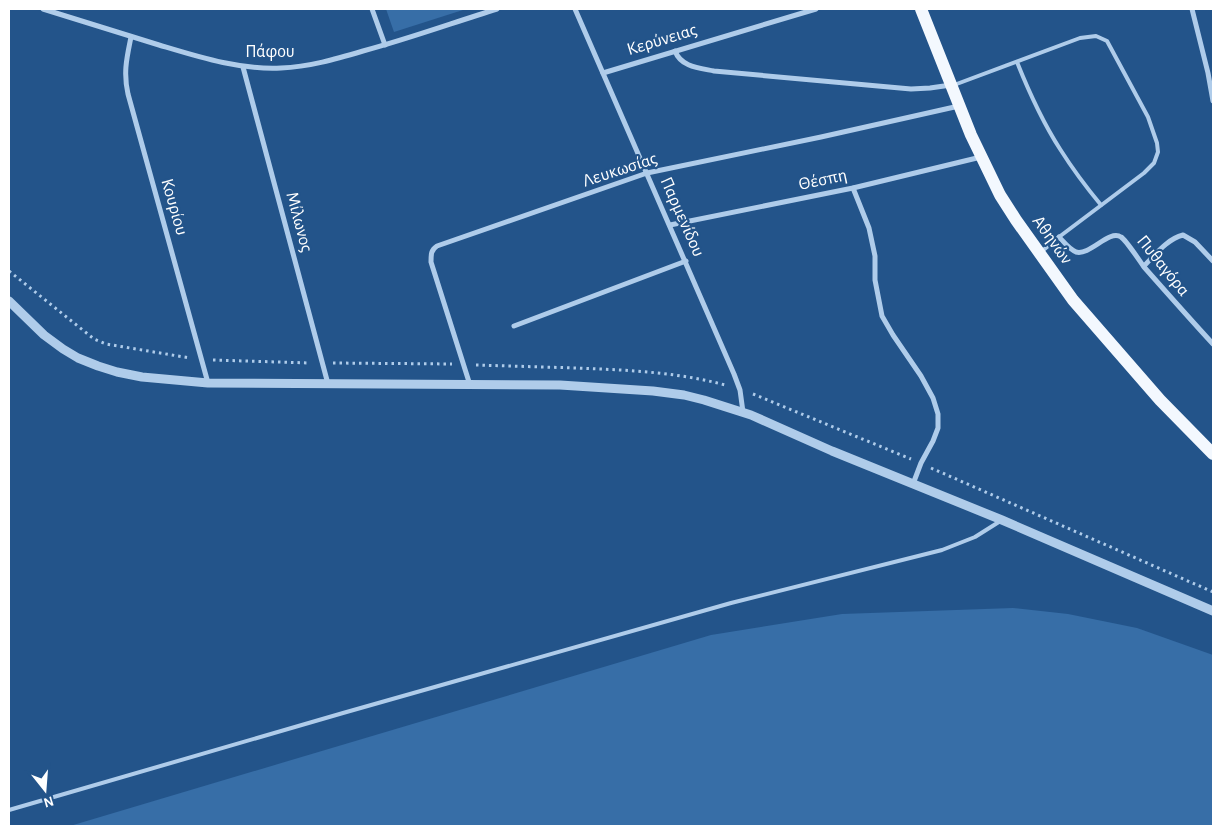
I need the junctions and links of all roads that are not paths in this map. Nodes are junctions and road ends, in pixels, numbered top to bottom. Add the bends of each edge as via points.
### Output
1 (43, 9) edge
2 (372, 9) edge
3 (496, 9) edge
4 (575, 9) edge
5 (816, 9) edge
6 (922, 9) edge
7 (1192, 9) edge
8 (131, 37) junction
9 (385, 45) junction
10 (675, 51) junction
11 (1017, 62) junction
12 (243, 67) junction
13 (603, 73) junction
14 (952, 85) junction
15 (1213, 101) edge
16 (959, 106) junction
17 (982, 156) junction
18 (647, 173) junction
19 (853, 188) junction
20 (1100, 205) junction
21 (670, 225) junction
22 (1058, 237) junction
23 (1040, 254) junction
24 (686, 261) junction
25 (1213, 261) edge
26 (1144, 266) junction
27 (9, 301) edge
28 (514, 326) dead end
29 (1213, 344) edge
30 (208, 384) junction
31 (328, 384) junction
32 (470, 385) junction
33 (743, 412) junction
34 (1213, 454) edge
35 (913, 484) junction
36 (1002, 520) junction
37 (1213, 611) edge
38 (9, 810) edge

1 - 8 street, Πάφου
2 - 9 street
3 - 9 street, Πάφου
4 - 13 street, Παρμενίδου
5 - 10 street, Κερύνειας
6 - 14 main road, Αθηνών
7 - 15 street
8 - 12 street, Πάφου
8 - 30 street, Κουρίου via 126,88
9 - 12 street, Πάφου via 296,67
10 - 13 street, Κερύνειας
10 - 14 street via 682,62 714,71 911,89
11 - 14 lane
11 - 20 lane via 1059,148
11 - 20 lane via 1080,38 1096,36 1107,41 1148,117 1158,152 1154,163 1144,173
12 - 31 street, Μίλωνος
13 - 18 street, Παρμενίδου
14 - 16 main road, Αθηνών
16 - 17 main road, Αθηνών
16 - 18 street, Λευκωσίας
17 - 19 street, Θέσπη
17 - 23 main road, Αθηνών via 1007,207
18 - 21 street, Παρμενίδου
18 - 32 street, Λευκωσίας via 433,249 432,262
19 - 21 street, Θέσπη
19 - 35 street via 869,228 875,256 874,280 882,316 921,376 938,414 934,440
20 - 22 lane
21 - 24 street, Παρμενίδου
22 - 23 lane
22 - 26 street, Πυθαγόρα via 1070,249 1082,252 1117,235
23 - 34 main road, Αθηνών via 1074,300 1160,400
24 - 28 street
24 - 33 street, Παρμενίδου via 734,374
25 - 26 street via 1195,242 1183,236 1176,237
26 - 29 street, Πυθαγόρα
27 - 30 street via 44,335 78,358 117,372
30 - 31 street
31 - 32 street
32 - 33 street via 560,385 653,391 704,400
33 - 35 street
35 - 36 street
36 - 37 street
36 - 38 lane via 975,537 942,550 731,603

